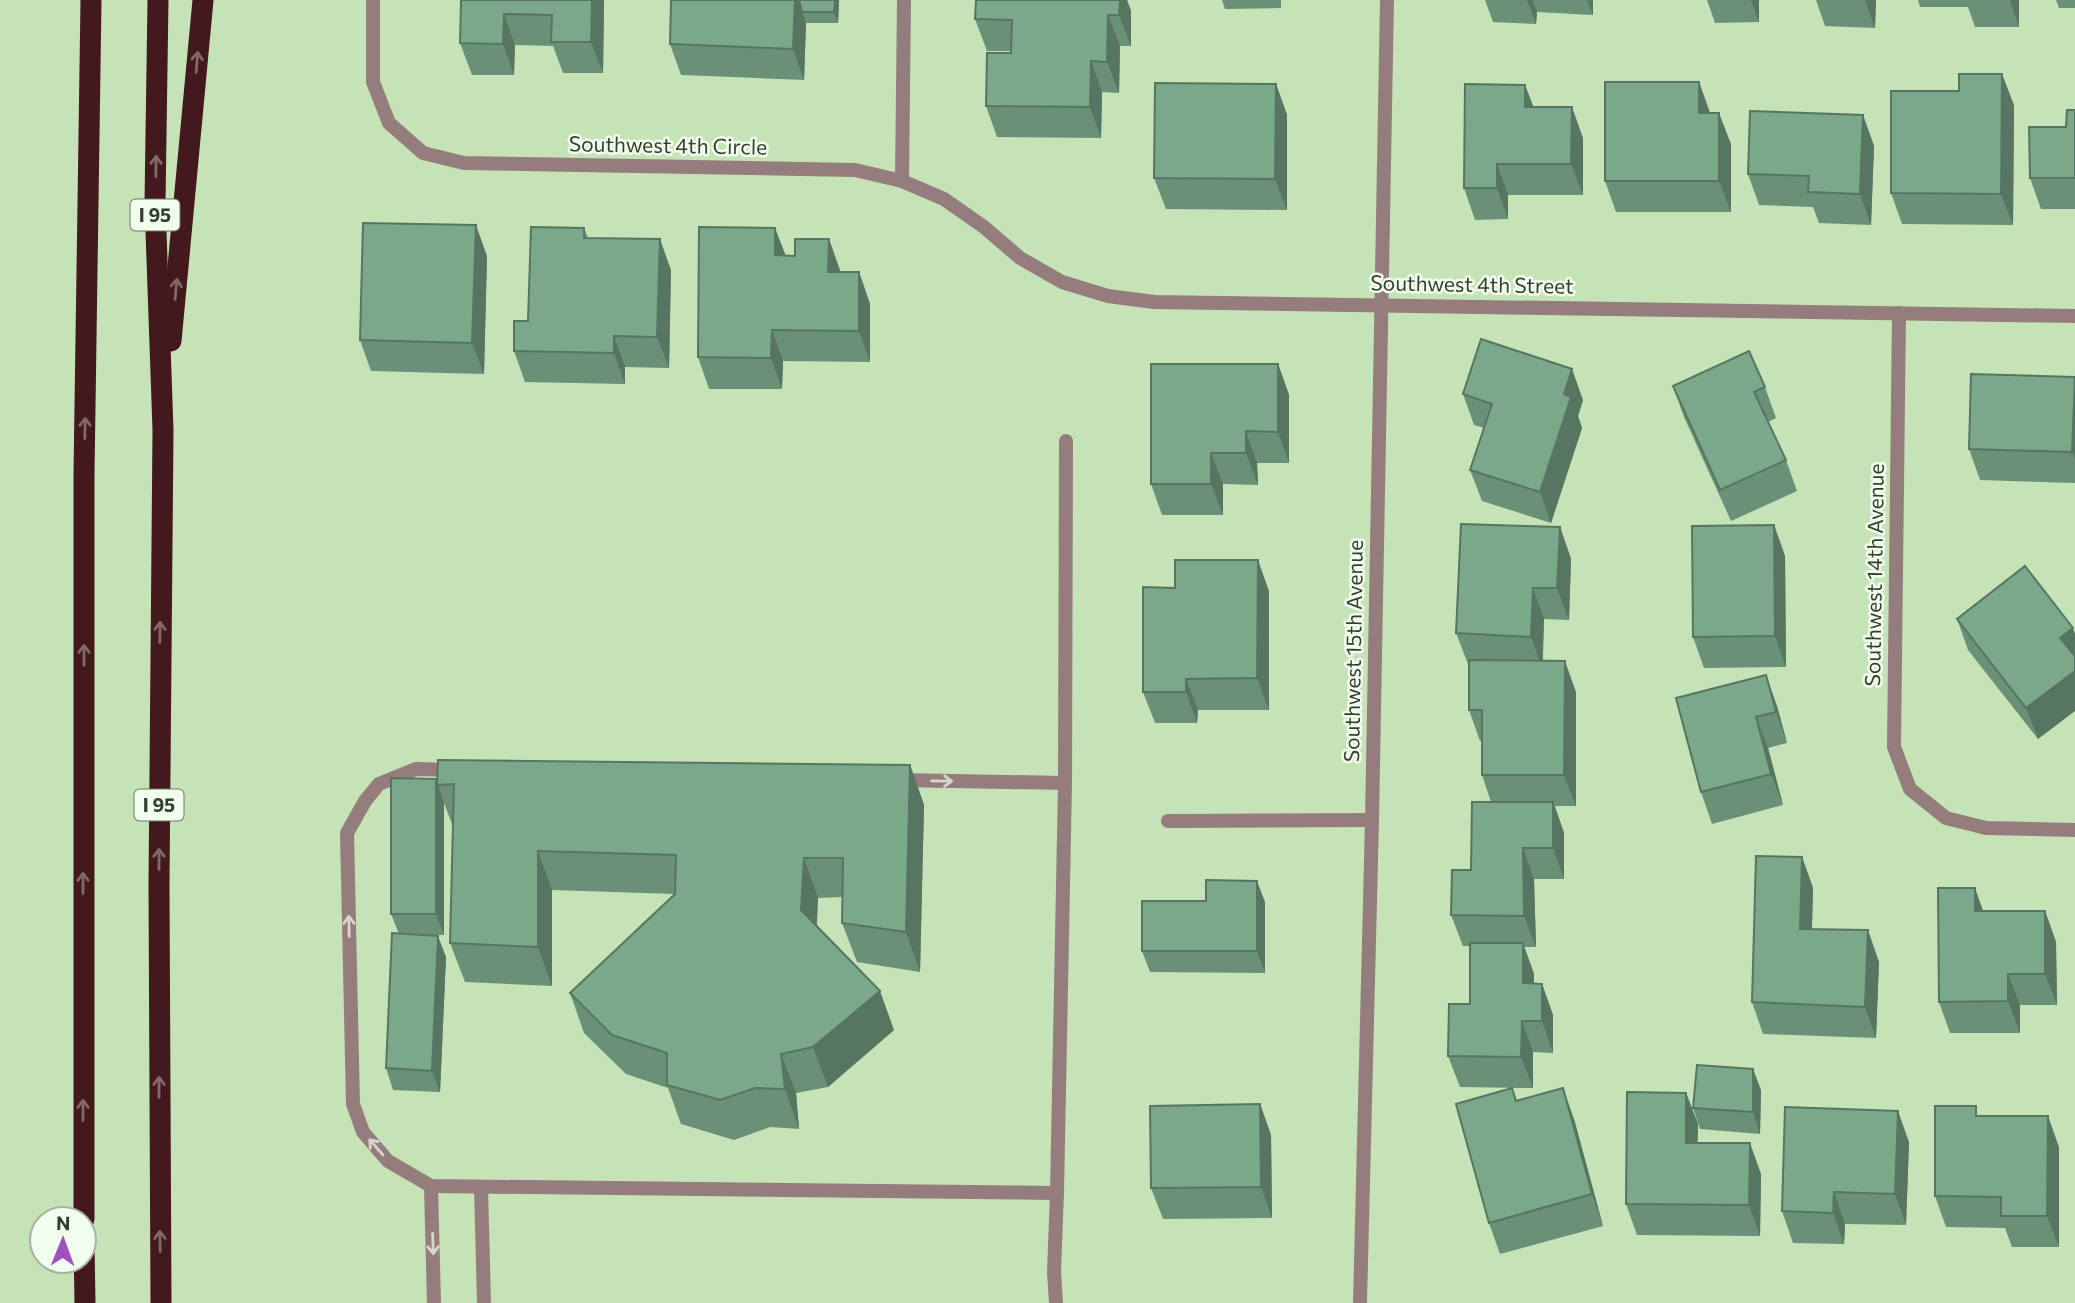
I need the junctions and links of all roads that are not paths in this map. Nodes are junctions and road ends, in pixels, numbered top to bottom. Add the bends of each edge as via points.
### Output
1 (91, 0) edge
2 (158, 0) edge
3 (203, 0) edge
4 (373, 0) edge
5 (904, 0) edge
6 (1387, 0) edge
7 (902, 181) junction
8 (1381, 305) junction
9 (1899, 313) junction
10 (2075, 316) edge
11 (163, 430) junction
12 (1066, 441) dead end
13 (472, 771) edge
14 (886, 780) edge
15 (1065, 783) junction
16 (1372, 820) junction
17 (1168, 821) dead end
18 (2075, 830) edge
19 (431, 1186) junction
20 (481, 1187) junction
21 (1057, 1193) junction
22 (84, 1205) edge
23 (85, 1275) edge
24 (85, 1303) edge
25 (160, 1303) edge
26 (434, 1303) edge
27 (484, 1303) edge
28 (1056, 1303) edge
29 (1360, 1303) edge

22 -> 1 highway via 84,474
11 -> 2 highway, I 95 via 155,203
11 -> 3 highway
4 - 7 street, Southwest 4th Circle via 373,82 389,123 423,152 464,163 855,170
5 - 7 street
6 - 8 street, Southwest 15th Avenue
7 - 8 street, Southwest 4th Street via 944,199 1020,258 1062,282 1108,296 1154,302
8 - 9 street, Southwest 4th Street
8 - 16 street, Southwest 15th Avenue
9 - 10 street, Southwest 4th Street
9 - 18 street, Southwest 14th Avenue via 1894,747 1910,789 1946,818 1986,828
25 -> 11 highway, I 95
12 - 15 street
19 -> 13 street via 388,1161 363,1132 353,1104 347,833 379,784 416,769
14 -> 15 street
15 - 21 street
16 - 17 street
16 - 29 street, Southwest 15th Avenue
19 - 20 street
19 -> 26 street
20 - 21 street
20 - 27 street
21 - 28 street
23 - 24 highway

